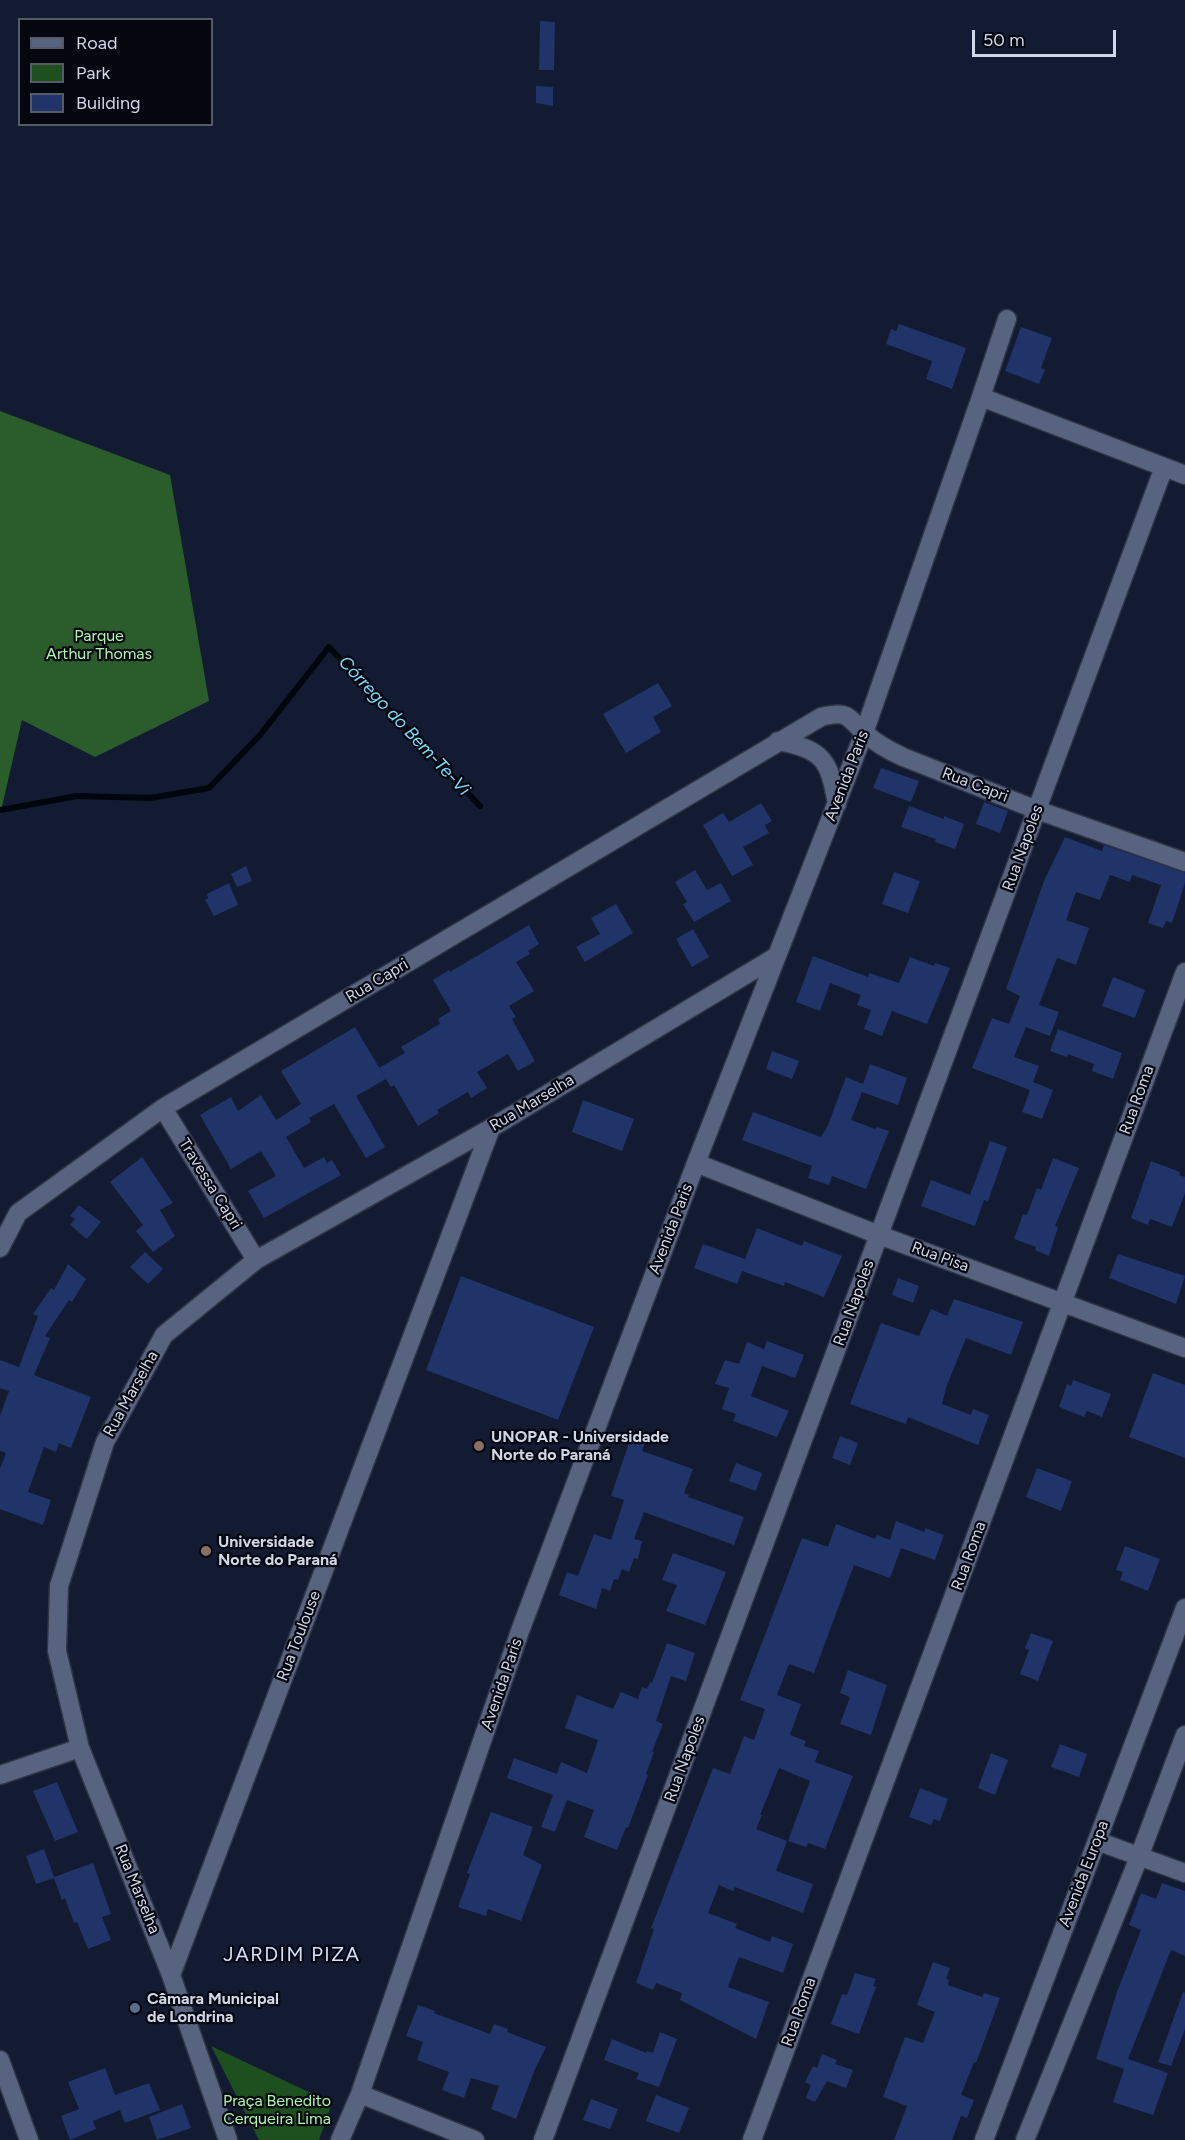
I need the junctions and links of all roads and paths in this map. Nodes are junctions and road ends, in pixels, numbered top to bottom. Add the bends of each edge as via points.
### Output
1 (1006, 318) dead end
2 (981, 397) junction
3 (1164, 467) junction
4 (1185, 475) edge
5 (864, 733) junction
6 (778, 741) junction
7 (837, 804) junction
8 (1037, 810) junction
9 (1185, 862) edge
10 (777, 956) junction
11 (1185, 972) edge
12 (163, 1108) junction
13 (491, 1128) junction
14 (696, 1164) junction
15 (879, 1234) junction
16 (0, 1248) edge
17 (256, 1260) junction
18 (1063, 1303) junction
19 (1185, 1348) edge
20 (1185, 1608) edge
21 (1185, 1735) edge
22 (80, 1748) junction
23 (0, 1775) edge
24 (1097, 1841) junction
25 (1139, 1857) junction
26 (1185, 1873) edge
27 (171, 1975) junction
28 (0, 2060) edge
29 (360, 2094) junction
30 (29, 2140) edge
31 (228, 2140) edge
32 (340, 2140) edge
33 (475, 2140) edge
34 (543, 2140) edge
35 (752, 2140) edge
36 (984, 2140) edge
37 (1025, 2140) edge

1 - 2 street, Avenida Paris
2 - 3 street
2 - 5 street, Avenida Paris
3 - 4 street
3 - 8 street, Rua Napoles
5 - 6 street, Rua Capri via 854,720 835,714 820,717
5 - 7 street, Avenida Paris
5 - 8 street, Rua Capri via 903,757
6 - 7 street via 813,751 824,761 832,775
6 - 12 street, Rua Capri
7 - 10 street, Avenida Paris
8 - 9 street, Rua Capri
8 - 15 street, Rua Napoles
10 - 13 street, Rua Marselha
10 - 14 street, Avenida Paris
11 - 18 street, Rua Roma
12 - 16 street, Rua Capri via 18,1213
12 - 17 street, Travessa Capri
13 - 17 street, Rua Marselha
13 - 27 street, Rua Toulouse
14 - 15 street, Rua Pisa
14 - 29 street, Avenida Paris via 520,1631
15 - 18 street, Rua Pisa
15 - 34 street, Rua Napoles
17 - 22 street, Rua Marselha via 164,1335 105,1442 59,1586 57,1651
18 - 19 street, Rua Pisa
18 - 35 street, Rua Roma
20 - 24 street, Avenida Europa
21 - 25 street
22 - 23 street
22 - 27 street, Rua Marselha
24 - 25 street
24 - 36 street, Avenida Europa
25 - 26 street
25 - 37 street
27 - 31 street, Rua Marselha
28 - 30 street
29 - 32 street, Avenida Paris
29 - 33 street

